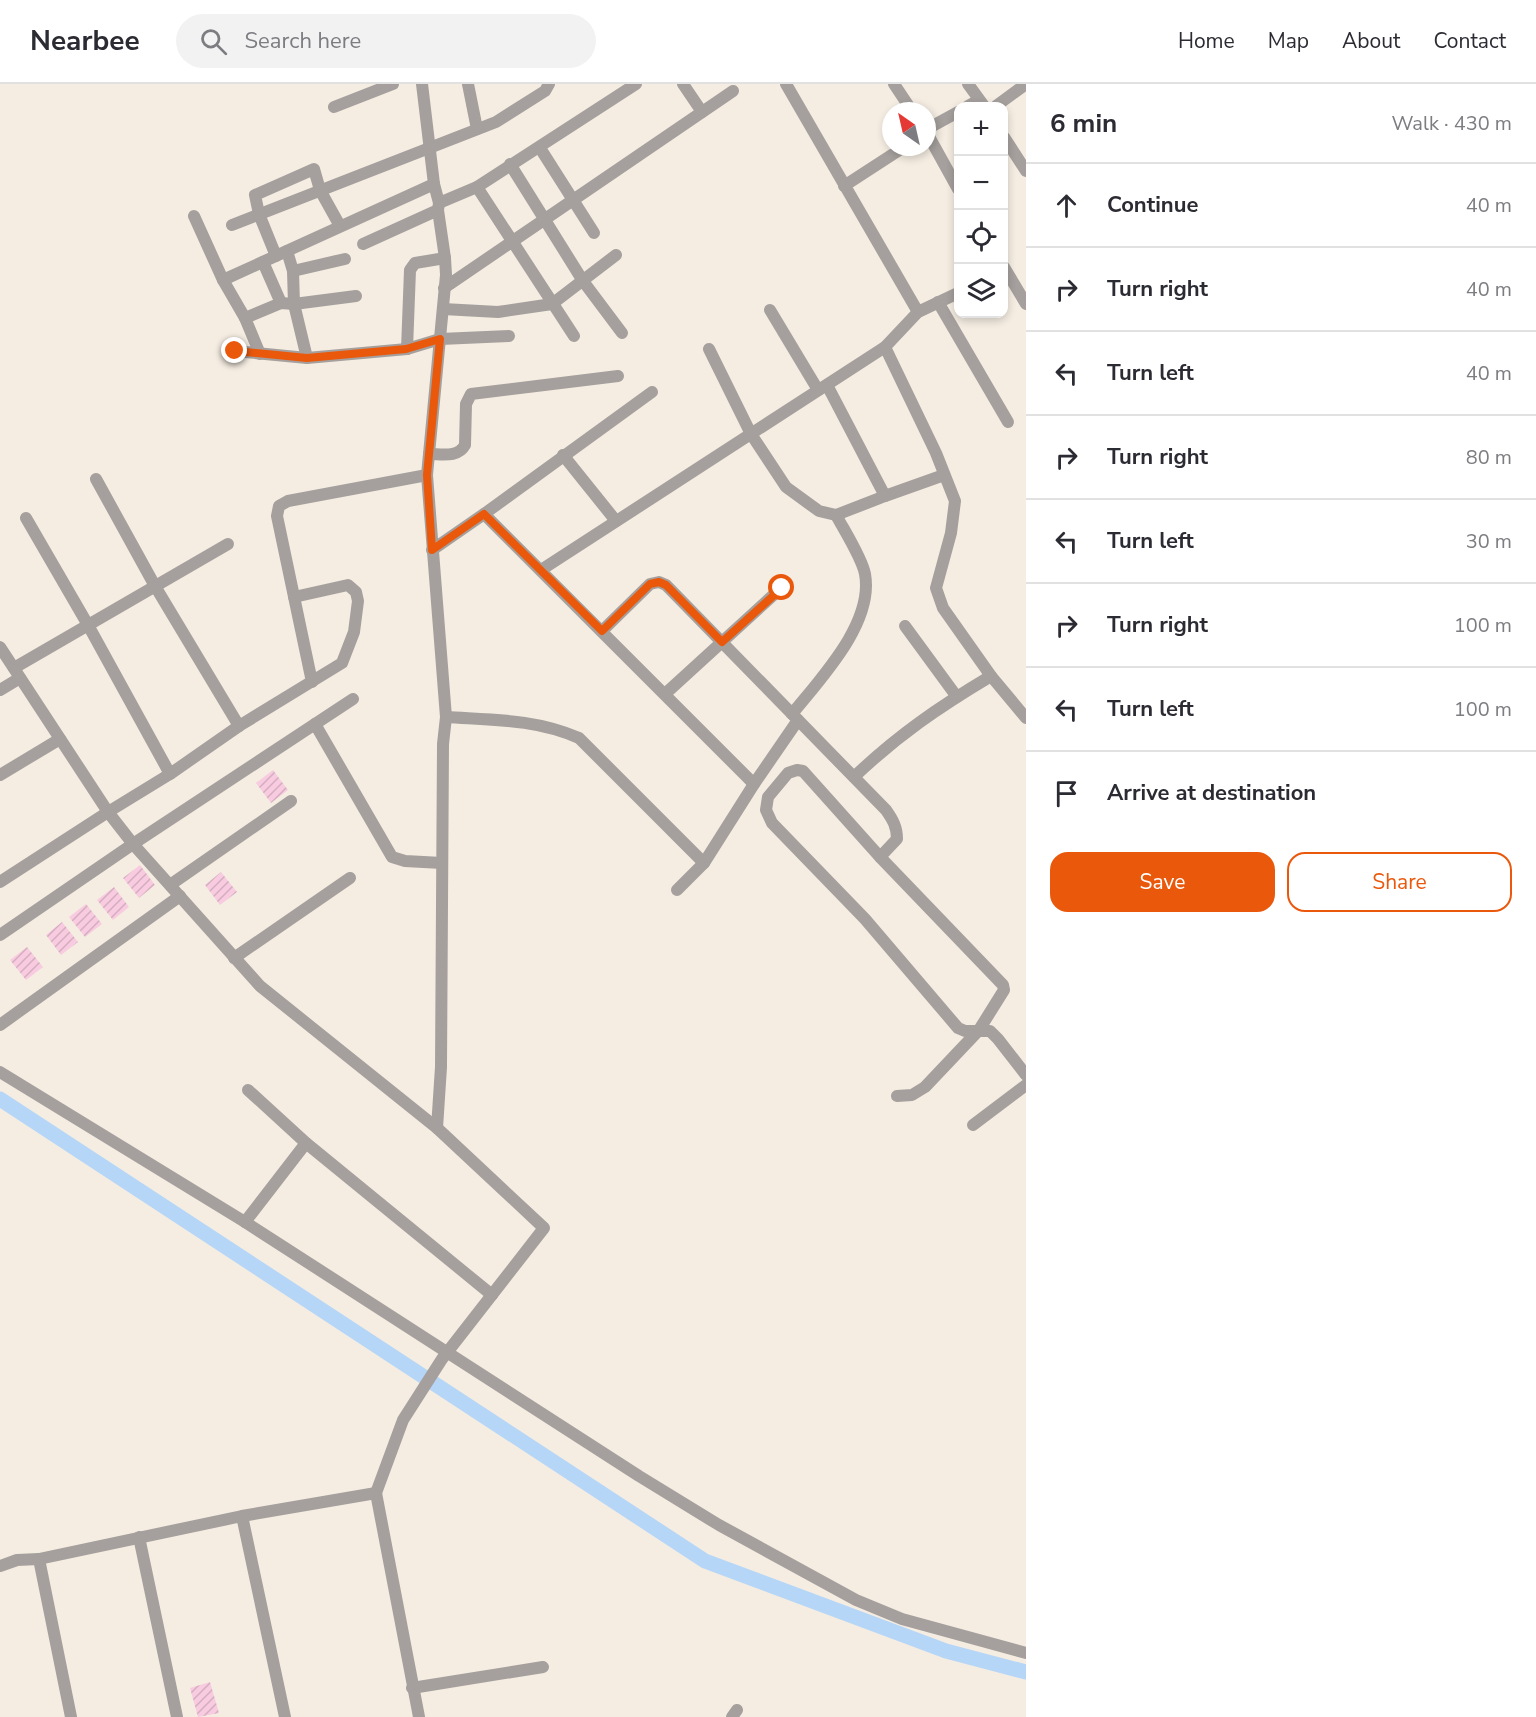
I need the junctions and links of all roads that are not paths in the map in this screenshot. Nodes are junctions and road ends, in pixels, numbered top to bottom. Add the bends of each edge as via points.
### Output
1 (422, 84) edge
2 (468, 84) edge
3 (549, 84) edge
4 (636, 84) edge
5 (683, 84) edge
6 (786, 84) edge
7 (894, 84) edge
8 (968, 84) edge
9 (1026, 84) edge
10 (388, 85) edge
11 (733, 91) dead end
12 (906, 102) edge
13 (980, 102) edge
14 (1001, 102) edge
15 (334, 107) dead end
16 (702, 112) junction
17 (954, 114) edge
18 (936, 125) edge
19 (477, 129) junction
20 (1008, 142) edge
21 (430, 148) junction
22 (540, 148) junction
23 (936, 148) edge
24 (890, 156) edge
25 (510, 164) junction
26 (1026, 171) edge
27 (954, 182) edge
28 (434, 184) junction
29 (844, 186) junction
30 (477, 187) junction
31 (320, 190) junction
32 (573, 200) junction
33 (438, 206) junction
34 (259, 214) junction
35 (194, 216) dead end
36 (546, 219) junction
37 (232, 225) dead end
38 (340, 226) junction
39 (594, 233) dead end
40 (513, 241) junction
41 (363, 244) dead end
42 (282, 253) junction
43 (616, 255) dead end
44 (445, 258) junction
45 (345, 259) dead end
46 (262, 262) junction
47 (293, 271) junction
48 (1008, 275) edge
49 (223, 280) junction
50 (583, 280) junction
51 (444, 288) junction
52 (954, 294) edge
53 (356, 296) dead end
54 (939, 302) junction
55 (288, 304) junction
56 (552, 304) junction
57 (1026, 304) edge
58 (443, 309) junction
59 (770, 310) dead end
60 (918, 312) junction
61 (245, 318) junction
62 (622, 333) dead end
63 (509, 336) dead end
64 (574, 336) dead end
65 (440, 339) junction
66 (885, 347) junction
67 (406, 349) junction
68 (709, 349) dead end
69 (235, 351) dead end
70 (260, 354) junction
71 (307, 358) junction
72 (618, 376) dead end
73 (822, 387) junction
74 (652, 392) dead end
75 (1008, 422) dead end
76 (751, 434) junction
77 (429, 454) junction
78 (563, 455) junction
79 (944, 474) junction
80 (427, 475) junction
81 (96, 479) dead end
82 (885, 496) junction
83 (484, 514) junction
84 (836, 515) junction
85 (26, 518) dead end
86 (616, 521) junction
87 (228, 544) dead end
88 (432, 550) junction
89 (541, 570) junction
90 (155, 586) junction
91 (782, 588) dead end
92 (294, 597) junction
93 (88, 625) junction
94 (905, 626) dead end
95 (602, 631) junction
96 (722, 642) junction
97 (0, 647) edge
98 (17, 673) junction
99 (991, 676) junction
100 (312, 682) junction
101 (0, 690) edge
102 (665, 694) junction
103 (957, 697) junction
104 (352, 699) dead end
105 (446, 717) junction
106 (795, 717) junction
107 (1026, 718) edge
108 (315, 724) junction
109 (239, 726) junction
110 (60, 739) junction
111 (170, 774) junction
112 (0, 776) edge
113 (854, 777) junction
114 (754, 784) junction
115 (291, 801) dead end
116 (108, 812) junction
117 (133, 844) junction
118 (880, 857) junction
119 (442, 863) junction
120 (704, 863) junction
121 (350, 878) dead end
122 (0, 882) edge
123 (170, 885) junction
124 (677, 890) dead end
125 (180, 896) junction
126 (0, 935) edge
127 (234, 958) junction
128 (0, 1025) edge
129 (980, 1030) junction
130 (0, 1072) edge
131 (1026, 1075) edge
132 (1026, 1084) edge
133 (248, 1090) dead end
134 (897, 1096) dead end
135 (973, 1125) dead end
136 (437, 1128) junction
137 (306, 1143) junction
138 (245, 1222) junction
139 (492, 1295) junction
140 (445, 1356) junction
141 (376, 1493) junction
142 (242, 1516) junction
143 (139, 1537) junction
144 (39, 1559) junction
145 (0, 1566) edge
146 (1026, 1653) edge
147 (543, 1667) dead end
148 (412, 1688) junction
149 (71, 1717) edge
150 (177, 1717) edge
151 (285, 1717) edge
152 (419, 1717) edge

1 - 21 street
2 - 19 street
3 - 19 street via 545,91 496,122
4 - 22 street
5 - 16 street
6 - 29 street
7 - 12 street
8 - 13 street
9 - 14 street
10 - 15 street
11 - 16 street
16 - 32 street
17 - 18 street
19 - 21 street
20 - 26 street
21 - 28 street
21 - 31 street
22 - 25 street
22 - 32 street
23 - 27 street
24 - 29 street
25 - 30 street
25 - 36 street
28 - 33 street
28 - 38 street
29 - 60 street
30 - 33 street
30 - 40 street
31 - 34 street
31 - 34 street via 314,170 255,195
31 - 38 street
32 - 36 street
32 - 39 street
33 - 41 street
33 - 44 street
34 - 37 street
34 - 42 street
35 - 49 street
36 - 40 street
36 - 50 street
38 - 42 street
40 - 51 street
40 - 56 street
42 - 46 street
42 - 47 street
43 - 50 street
44 - 51 street
44 - 67 street via 415,263 410,270
45 - 47 street
46 - 49 street
46 - 55 street
47 - 55 street
48 - 57 street
49 - 61 street
50 - 56 street
50 - 62 street
51 - 58 street
52 - 54 street
53 - 55 street
54 - 60 street
54 - 75 street
55 - 61 street
55 - 71 street
56 - 58 street via 498,312
56 - 64 street
58 - 65 street
59 - 73 street
60 - 66 street
61 - 70 street
63 - 65 street
65 - 67 street
65 - 77 street
66 - 73 street
66 - 79 street
67 - 71 street
68 - 76 street
69 - 70 street
70 - 71 street
72 - 77 street via 471,394 466,404 462,450 457,454
73 - 76 street
73 - 82 street
74 - 78 street
76 - 84 street via 786,487 819,511
76 - 86 street
77 - 80 street
78 - 83 street
78 - 86 street
79 - 82 street
79 - 99 street via 955,501 936,588 944,608
80 - 88 street
80 - 92 street via 288,501 279,506 277,516
81 - 90 street
82 - 84 street
83 - 88 street
83 - 89 street
84 - 106 street via 865,571 867,593 856,624
85 - 93 street
86 - 89 street
87 - 90 street
88 - 105 street
89 - 95 street
90 - 93 street
90 - 109 street
91 - 96 street
92 - 100 street
92 - 100 street via 348,585 356,592 358,601 354,632 342,663
93 - 98 street
93 - 111 street
94 - 103 street
95 - 96 street via 650,584 659,582
95 - 102 street
96 - 102 street
96 - 106 street
97 - 98 street
98 - 101 street
98 - 110 street
99 - 103 street
99 - 107 street
100 - 109 street
102 - 114 street
103 - 113 street via 915,724
104 - 108 street
105 - 119 street
105 - 120 street via 538,724 579,738
106 - 113 street
106 - 114 street
108 - 117 street
108 - 119 street via 392,857
109 - 111 street
110 - 112 street
110 - 116 street
111 - 116 street
113 - 118 street via 895,822 897,839
114 - 120 street
115 - 123 street
116 - 117 street
116 - 122 street
117 - 123 street
117 - 126 street
118 - 129 street via 1003,985 1004,990
118 - 129 street via 803,771 788,773 768,797 766,810 772,823 865,920 958,1028
119 - 136 street
120 - 124 street
121 - 127 street
123 - 125 street
125 - 127 street
125 - 128 street
127 - 136 street via 260,986
129 - 131 street via 990,1031
129 - 134 street via 925,1087 912,1095
130 - 138 street
132 - 135 street
133 - 137 street
136 - 139 street via 544,1228
137 - 138 street
137 - 139 street
138 - 140 street
139 - 140 street
140 - 141 street via 403,1420
140 - 146 street via 719,1525 856,1600 902,1619
141 - 142 street
141 - 148 street
142 - 143 street
142 - 151 street
143 - 144 street
143 - 150 street
144 - 145 street
144 - 149 street
147 - 148 street
148 - 152 street

